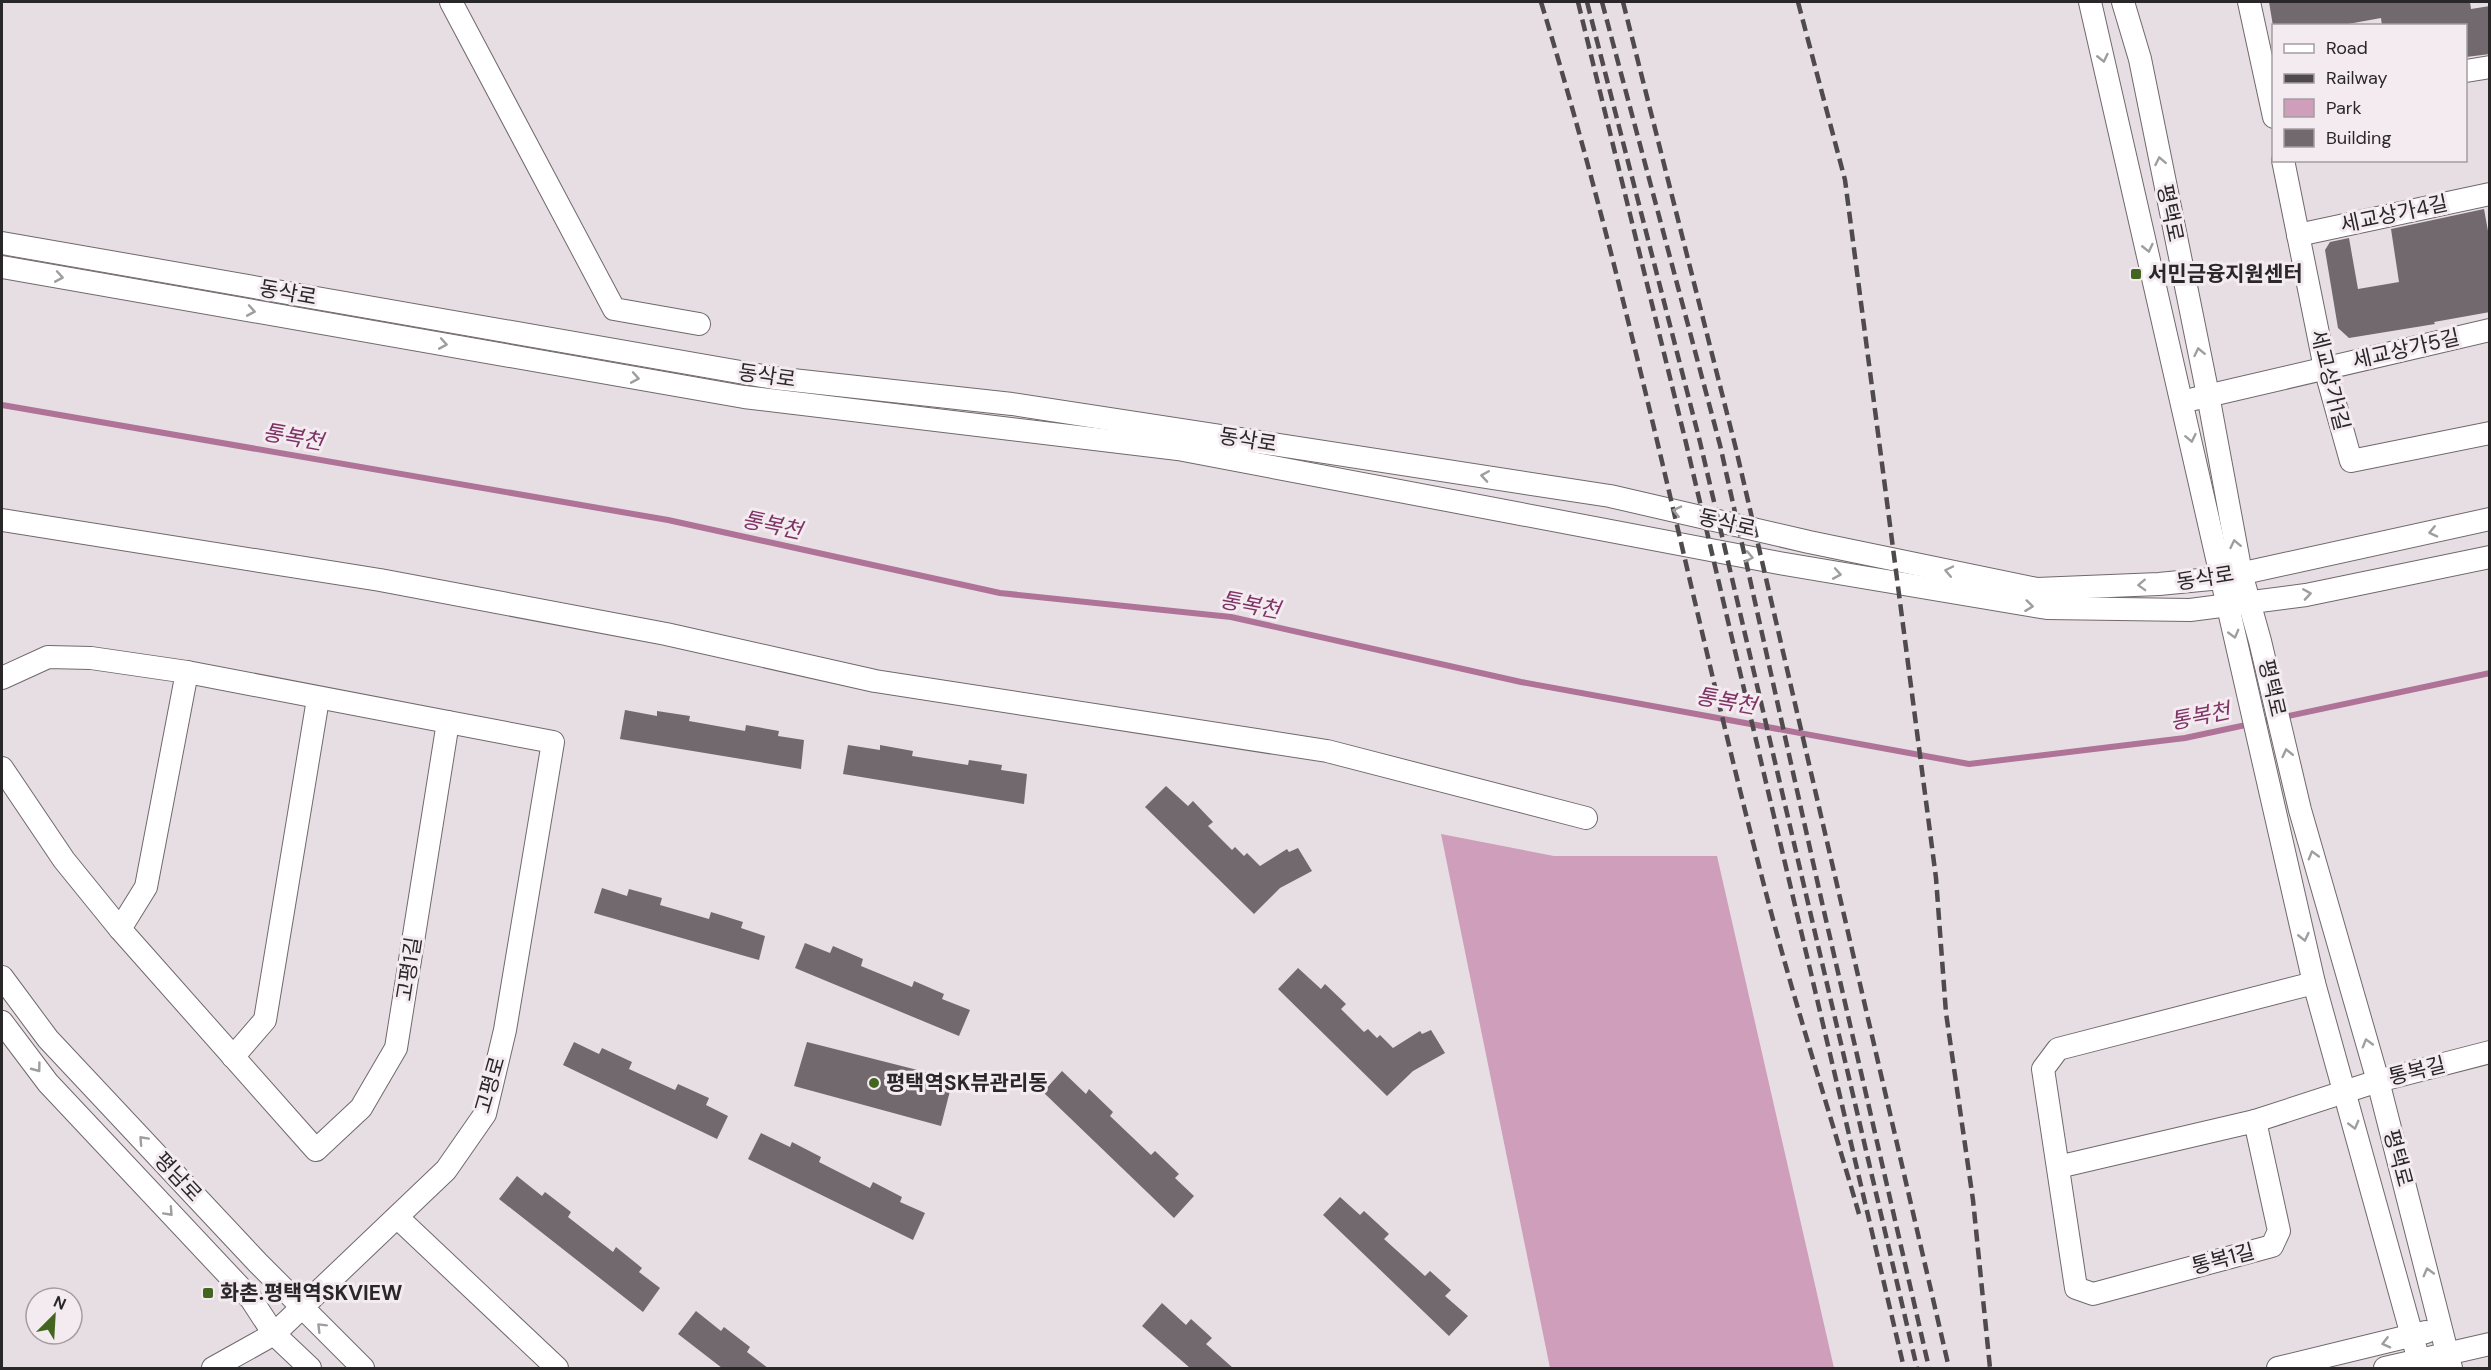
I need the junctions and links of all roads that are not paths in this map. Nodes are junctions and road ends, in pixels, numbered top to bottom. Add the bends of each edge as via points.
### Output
1 (451, 2) edge
2 (2090, 2) edge
3 (2122, 2) edge
4 (2249, 2) edge
5 (2490, 67) edge
6 (2467, 71) edge
7 (2272, 106) edge
8 (2283, 162) edge
9 (2490, 194) edge
10 (2298, 235) junction
11 (2, 243) edge
12 (2, 267) edge
13 (699, 324) dead end
14 (2490, 330) edge
15 (2325, 368) junction
16 (2208, 395) junction
17 (2183, 402) junction
18 (2490, 433) edge
19 (2490, 519) edge
20 (2, 520) edge
21 (2490, 556) edge
22 (2231, 575) junction
23 (2249, 601) junction
24 (2226, 604) junction
25 (187, 672) junction
26 (2, 678) edge
27 (318, 699) junction
28 (448, 722) junction
29 (2, 768) edge
30 (1586, 818) dead end
31 (120, 929) junction
32 (2, 977) edge
33 (2314, 983) junction
34 (2, 1022) edge
35 (2490, 1052) edge
36 (233, 1057) junction
37 (2378, 1081) junction
38 (2346, 1094) junction
39 (2255, 1121) junction
40 (2058, 1167) junction
41 (397, 1217) junction
42 (302, 1308) junction
43 (2442, 1328) junction
44 (274, 1334) junction
45 (2413, 1336) junction
46 (2490, 1344) edge
47 (2450, 1361) edge
48 (2420, 1365) edge
49 (213, 1368) edge
50 (310, 1368) edge
51 (363, 1368) edge
52 (557, 1368) edge
53 (2278, 1368) edge
54 (2385, 1368) edge

1 - 13 street via 614,309
2 -> 17 street, 평택로
16 -> 3 street, 평택로 via 2140,59
4 - 7 street
5 - 6 street
8 - 10 street, 세교상가1길
9 - 10 street, 세교상가4길
10 - 15 street, 세교상가1길
22 -> 11 street, 동삭로 via 2159,584 2037,589 1610,496 1012,404 774,378
12 -> 24 street, 동삭로 via 744,397 1178,449 1992,601 2047,608 2137,611 2190,610
14 - 15 street, 세교상가5길
15 - 16 street, 세교상가5길
15 - 18 street, 세교상가1길 via 2351,461
16 - 17 street, 세교상가5길
22 -> 16 street, 평택로
17 -> 22 street, 평택로
19 -> 22 street, 동삭로
20 - 30 street via 380,580 666,634 875,681 1327,751
23 -> 21 street, 동삭로 via 2306,595
22 - 23 street, 평택로
22 - 24 street, 평택로
23 - 24 street, 동삭로
37 -> 23 street, 평택로 via 2300,810
24 -> 33 street, 평택로
25 - 26 street via 91,658 48,657
25 - 27 street
25 - 31 street via 146,887
27 - 28 street
27 - 36 street via 265,1020
28 - 36 street, 고평1길 via 396,1048 362,1108 316,1150
28 - 41 street, 고평로 via 553,742 505,1030 485,1114 446,1170
29 - 31 street, 고평1길 via 64,860
31 - 36 street, 고평1길
42 -> 32 street, 평남로 via 48,1038
33 - 38 street, 평택로
33 - 40 street, 통복1길 via 2058,1049 2043,1069
34 -> 44 street, 평남로 via 48,1083 251,1299
35 - 37 street, 통복길
37 - 38 street, 통복길
43 -> 37 street, 평택로
38 - 39 street, 통복길
38 -> 45 street, 평택로
39 - 40 street
39 - 40 street, 통복1길 via 2279,1230 2272,1246 2093,1294 2076,1288
41 - 42 street, 고평로
41 - 52 street
42 - 44 street, 고평로
51 -> 42 street, 평남로
43 - 45 street
43 - 47 street, 평택로
44 - 49 street, 고평로
44 - 50 street, 평남로
45 - 48 street, 평택로
45 -> 53 street
46 - 47 street
47 - 48 street
48 - 54 street

